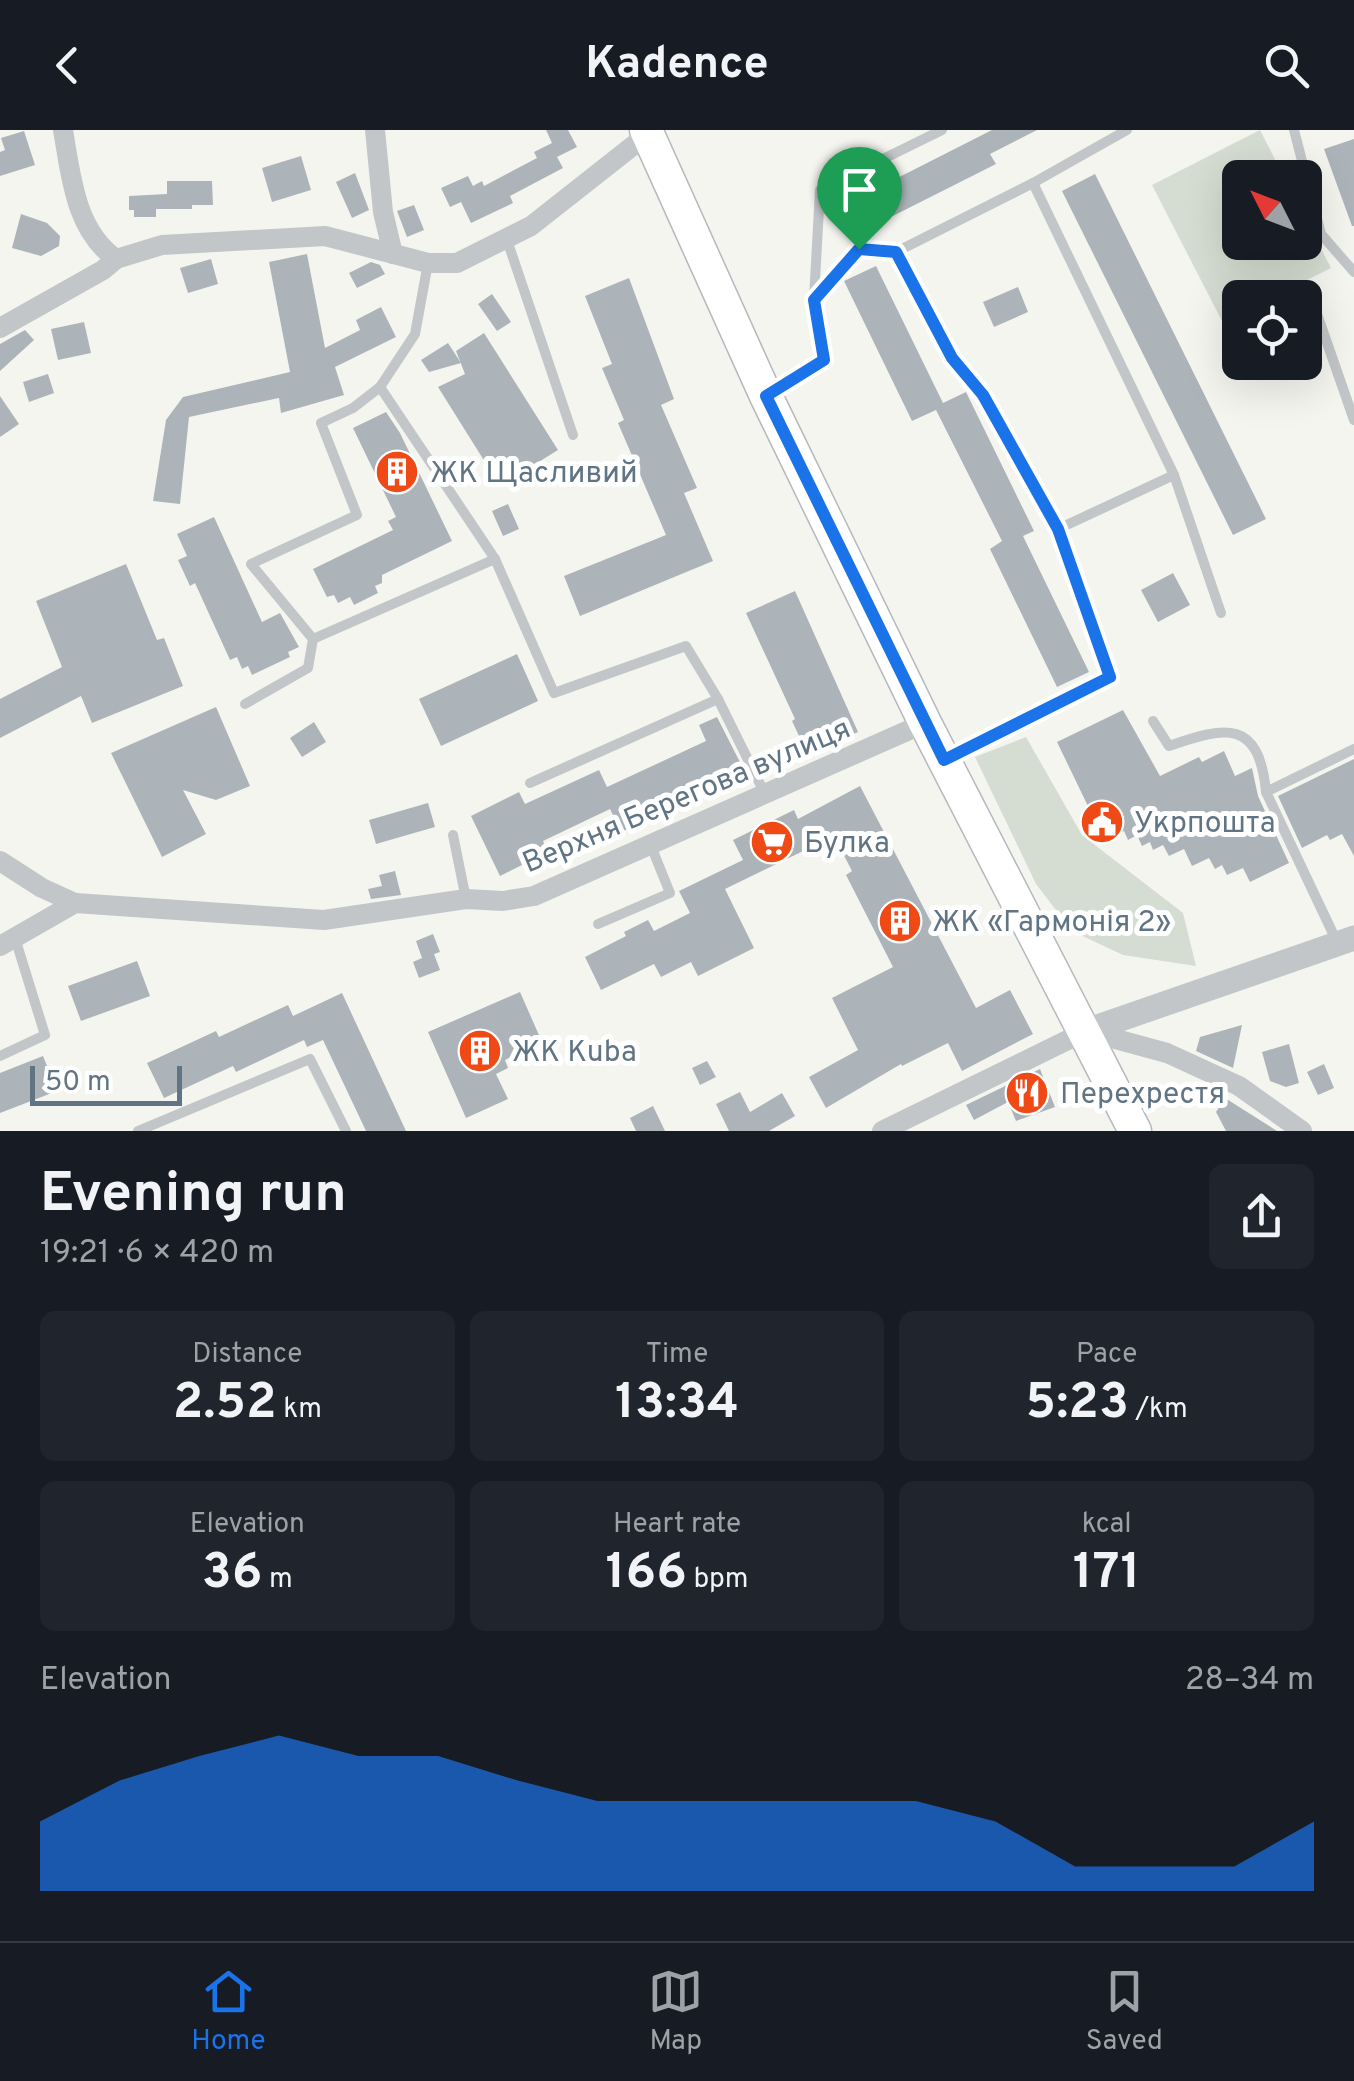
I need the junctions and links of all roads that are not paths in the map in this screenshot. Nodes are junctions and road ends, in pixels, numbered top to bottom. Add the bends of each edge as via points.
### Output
1 (63, 130) edge
2 (375, 130) edge
3 (942, 130) edge
4 (1127, 130) edge
5 (1294, 130) edge
6 (649, 131) edge
7 (1033, 184) junction
8 (507, 240) junction
9 (896, 252) junction
10 (392, 254) junction
11 (116, 258) junction
12 (428, 263) junction
13 (1354, 272) edge
14 (814, 300) junction
15 (0, 328) edge
16 (1322, 331) edge
17 (380, 386) junction
18 (766, 396) junction
19 (1354, 420) edge
20 (572, 435) dead end
21 (1174, 475) junction
22 (1058, 529) junction
23 (495, 559) junction
24 (1221, 613) dead end
25 (314, 640) junction
26 (718, 699) junction
27 (244, 704) dead end
28 (1153, 721) dead end
29 (925, 723) junction
30 (1354, 749) edge
31 (944, 760) junction
32 (530, 783) dead end
33 (1266, 792) junction
34 (766, 794) junction
35 (453, 834) dead end
36 (651, 846) junction
37 (0, 861) edge
38 (466, 899) junction
39 (75, 904) junction
40 (598, 924) dead end
41 (1346, 941) edge
42 (7, 942) edge
43 (1086, 1031) junction
44 (0, 1056) edge
45 (138, 1131) edge
46 (346, 1131) edge
47 (882, 1131) edge
48 (1136, 1131) edge
49 (1302, 1131) edge

1 - 11 street via 80,209 102,249
2 - 10 street
3 - 14 lane via 820,190
4 - 7 lane
5 - 13 lane via 1321,234
6 - 8 street
6 - 18 main road
7 - 9 lane
7 - 21 lane
8 - 12 street via 457,263
8 - 20 lane
9 - 14 lane via 859,249
9 - 22 lane via 952,358 983,395
10 - 11 street via 324,236 162,245
10 - 12 street
11 - 15 street
12 - 17 lane via 415,334
14 - 18 lane via 824,360
16 - 19 lane
17 - 23 lane
17 - 25 lane via 321,423 357,515 251,564
18 - 29 main road
21 - 22 lane
21 - 24 lane
22 - 31 lane via 1110,677
23 - 25 lane
23 - 26 lane via 554,692 686,646
25 - 27 lane via 308,668
26 - 32 lane
26 - 34 lane
28 - 33 lane via 1169,746 1208,732 1244,738 1264,762
29 - 31 main road
29 - 34 street, Верхня Берегова вулиця
30 - 33 lane
31 - 43 main road
33 - 41 lane
34 - 36 street, Верхня Берегова вулиця
35 - 38 lane
36 - 38 street, Верхня Берегова вулиця via 534,896
36 - 40 lane via 670,893
37 - 39 street
38 - 39 street, Верхня Берегова вулиця via 324,920
39 - 42 street
41 - 43 street
42 - 44 lane via 45,1035
43 - 47 street
43 - 48 main road
43 - 49 street via 1145,1045 1239,1086
45 - 46 lane via 310,1058

